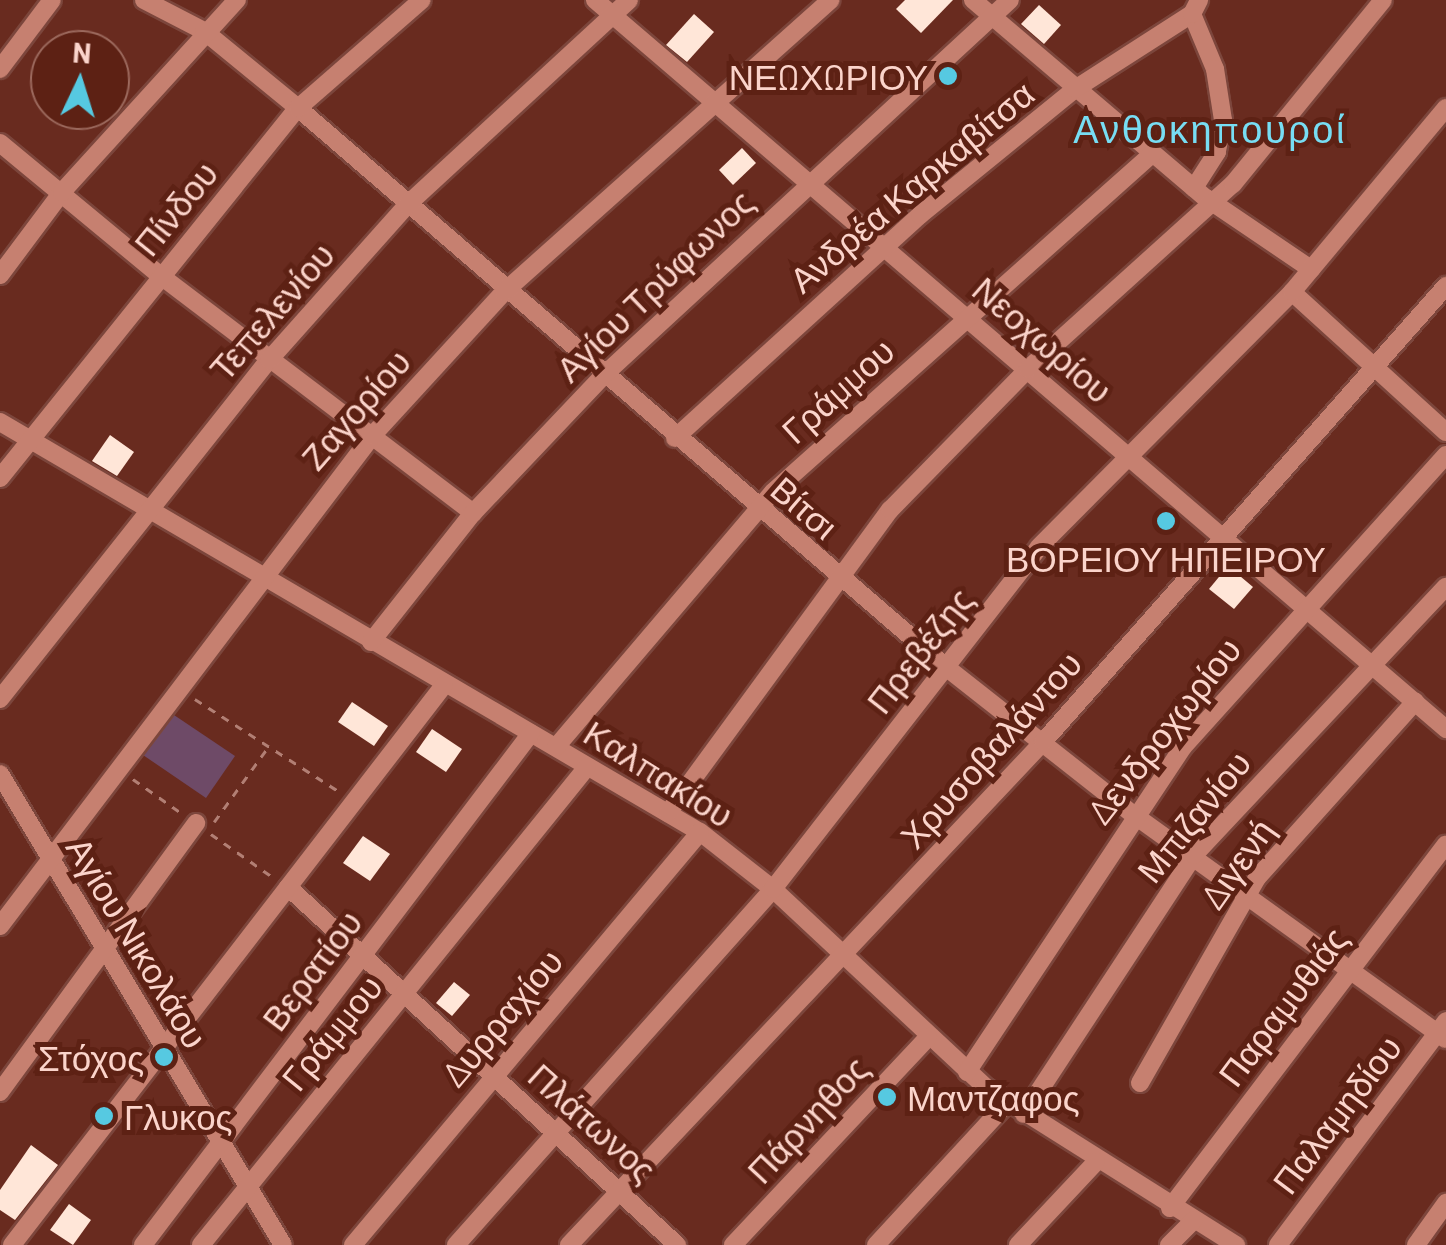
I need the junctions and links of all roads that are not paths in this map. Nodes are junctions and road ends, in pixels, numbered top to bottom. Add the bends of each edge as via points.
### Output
1 (52, 0) edge
2 (144, 0) edge
3 (238, 0) edge
4 (422, 0) edge
5 (594, 0) edge
6 (630, 0) edge
7 (831, 0) edge
8 (973, 0) edge
9 (1010, 0) edge
10 (1377, 2) edge
11 (1196, 4) edge
12 (991, 14) junction
13 (611, 15) junction
14 (204, 32) junction
15 (0, 69) edge
16 (1074, 90) junction
17 (715, 99) junction
18 (298, 108) junction
19 (1446, 108) edge
20 (0, 142) edge
21 (1152, 154) junction
22 (809, 182) junction
23 (1194, 188) junction
24 (62, 192) junction
25 (1212, 202) junction
26 (407, 205) junction
27 (884, 246) junction
28 (1310, 269) junction
29 (0, 275) edge
30 (161, 276) junction
31 (1446, 286) edge
32 (504, 292) junction
33 (1292, 292) junction
34 (967, 315) junction
35 (269, 360) junction
36 (1028, 369) junction
37 (1374, 369) junction
38 (605, 374) junction
39 (0, 422) edge
40 (1446, 432) edge
41 (372, 436) junction
42 (675, 438) junction
43 (32, 442) junction
44 (1446, 455) edge
45 (1132, 459) junction
46 (0, 478) edge
47 (756, 508) junction
48 (146, 510) junction
49 (473, 513) junction
50 (1221, 539) junction
51 (260, 577) junction
52 (839, 579) junction
53 (1446, 587) edge
54 (1303, 608) junction
55 (371, 642) junction
56 (1367, 666) junction
57 (947, 668) junction
58 (444, 685) junction
59 (0, 699) edge
60 (1414, 702) junction
61 (1446, 729) edge
62 (531, 733) junction
63 (1043, 742) junction
64 (556, 747) junction
65 (587, 767) junction
66 (0, 774) edge
67 (668, 813) junction
68 (1134, 814) junction
69 (202, 827) road end
70 (700, 832) junction
71 (1446, 845) edge
72 (1194, 854) junction
73 (51, 860) junction
74 (288, 887) junction
75 (773, 889) junction
76 (1248, 894) junction
77 (0, 926) edge
78 (102, 947) junction
79 (364, 953) junction
80 (844, 955) junction
81 (1350, 968) junction
82 (407, 990) junction
83 (1443, 1031) edge
84 (928, 1037) junction
85 (163, 1050) junction
86 (968, 1072) junction
87 (494, 1075) junction
88 (1140, 1083) dead end
89 (0, 1092) edge
90 (1007, 1103) junction
91 (1024, 1114) junction
92 (557, 1136) junction
93 (220, 1142) junction
94 (1096, 1162) junction
95 (248, 1188) junction
96 (621, 1190) junction
97 (1446, 1204) edge
98 (1170, 1208) junction
99 (1194, 1220) junction
100 (12, 1245) edge
101 (143, 1245) edge
102 (201, 1245) edge
103 (283, 1245) edge
104 (354, 1245) edge
105 (456, 1245) edge
106 (569, 1245) edge
107 (677, 1245) edge
108 (732, 1245) edge
109 (876, 1245) edge
110 (1018, 1245) edge
111 (1168, 1245) edge
112 (1236, 1245) edge
113 (1278, 1245) edge
114 (1416, 1245) edge

1 - 15 street
2 - 14 street, Βίτσι
3 - 14 street
4 - 18 street, Πίνδου
5 - 13 street, Νεοχωρίου
6 - 13 street, Τεπελενίου
7 - 17 street, Ζαγορίου
8 - 12 street
9 - 12 street, Αγίου Τρύφωνος
10 - 25 street via 1369,25
11 - 16 street, Ανδρέα Καρκαβίτσα
11 - 23 street via 1223,120 1216,152
12 - 16 street
12 - 22 street, Αγίου Τρύφωνος
13 - 17 street, Νεοχωρίου
13 - 26 street, Τεπελενίου
14 - 18 street, Βίτσι
14 - 24 street
16 - 21 street
16 - 27 street, Ανδρέα Καρκαβίτσα
17 - 22 street, Νεοχωρίου
17 - 32 street, Ζαγορίου
18 - 26 street, Βίτσι
18 - 30 street, Πίνδου
19 - 28 street, Πρεβέζης
20 - 24 street
21 - 23 street
21 - 34 street, Γράμμου
22 - 27 street, Νεοχωρίου
22 - 38 street, Αγίου Τρύφωνος
23 - 25 street
24 - 29 street
24 - 30 street
25 - 28 street
25 - 36 street
26 - 32 street, Βίτσι
26 - 35 street, Τεπελενίου
27 - 34 street, Νεοχωρίου
27 - 42 street, Ανδρέα Καρκαβίτσα
28 - 33 street, Πρεβέζης
30 - 35 street
30 - 43 street, Πίνδου
31 - 37 street, Χρυσοβαλάντου
32 - 38 street, Βίτσι
32 - 41 street, Ζαγορίου
33 - 37 street
33 - 45 street, Πρεβέζης
34 - 36 street, Νεοχωρίου
34 - 47 street, Γράμμου
35 - 41 street
35 - 48 street, Τεπελενίου
36 - 45 street, Νεοχωρίου
36 - 52 street via 918,478
37 - 40 street
37 - 50 street, Χρυσοβαλάντου
38 - 42 street, Βίτσι
38 - 49 street, Αγίου Τρύφωνος
39 - 43 street, Καλπακίου
41 - 49 street
41 - 51 street, Ζαγορίου
42 - 47 street, Βίτσι
43 - 46 street, Πίνδου
43 - 48 street, Καλπακίου
44 - 54 street, Δενδροχωρίου
45 - 50 street, Νεοχωρίου
45 - 57 street, Πρεβέζης via 1039,547
47 - 52 street, Βίτσι
47 - 64 street, Γράμμου
48 - 51 street, Καλπακίου
48 - 59 street, Τεπελενίου
49 - 55 street, Αγίου Τρύφωνος
50 - 54 street, Νεοχωρίου
50 - 63 street, Χρυσοβαλάντου
51 - 55 street, Καλπακίου
51 - 73 street, Ζαγορίου
52 - 57 street, Βίτσι
52 - 67 street
53 - 56 street, Μπιζανίου
54 - 56 street, Νεοχωρίου
54 - 68 street, Δενδροχωρίου
55 - 58 street, Καλπακίου
56 - 60 street, Νεοχωρίου
56 - 72 street, Μπιζανίου
57 - 63 street, Βίτσι
57 - 75 street, Πρεβέζης
58 - 62 street, Καλπακίου
58 - 74 street
60 - 61 street, Νεοχωρίου
60 - 76 street, Διγενή via 1326,796
62 - 64 street, Καλπακίου
62 - 79 street, Βερατίου
63 - 68 street, Βίτσι
63 - 80 street, Χρυσοβαλάντου
64 - 65 street, Καλπακίου
65 - 67 street, Καλπακίου
65 - 82 street, Γράμμου
66 - 73 street, Αγίου Νικολάου
67 - 70 street, Καλπακίου
68 - 72 street, Βίτσι
68 - 86 street, Δενδροχωρίου
69 - 78 street
70 - 75 street, Καλπακίου
70 - 87 street, Δυρραχίου
71 - 81 street, Παραμυθιάς
72 - 76 street, Βίτσι
72 - 91 street, Μπιζανίου
73 - 77 street, Ζαγορίου
73 - 78 street, Αγίου Νικολάου
74 - 79 street, Πλάτωνος
74 - 85 street
75 - 80 street, Καλπακίου
75 - 92 street, Πρεβέζης
76 - 81 street, Βίτσι
76 - 88 street, Διγενή
78 - 85 street, Αγίου Νικολάου
78 - 89 street
79 - 82 street, Πλάτωνος
79 - 93 street, Βερατίου
80 - 84 street, Καλπακίου
80 - 96 street, Χρυσοβαλάντου
81 - 83 street, Βίτσι
81 - 98 street, Παραμυθιάς
82 - 87 street, Πλάτωνος
82 - 95 street, Γράμμου
83 - 113 street, Παλαμηδίου
84 - 86 street, Καλπακίου
84 - 108 street, Πάρνηθος
85 - 93 street, Αγίου Νικολάου
85 - 100 street
86 - 90 street, Καλπακίου
87 - 92 street, Πλάτωνος
87 - 104 street, Δυρραχίου
90 - 91 street, Καλπακίου
90 - 109 street
91 - 94 street, Καλπακίου
92 - 96 street, Πλάτωνος
92 - 105 street, Πρεβέζης
93 - 95 street, Αγίου Νικολάου
93 - 101 street, Βερατίου
94 - 98 street, Καλπακίου
94 - 110 street
95 - 102 street, Γράμμου
95 - 103 street, Αγίου Νικολάου
96 - 106 street, Χρυσοβαλάντου
96 - 107 street, Πλάτωνος
97 - 114 street
98 - 99 street, Καλπακίου
99 - 111 street
99 - 112 street, Καλπακίου

